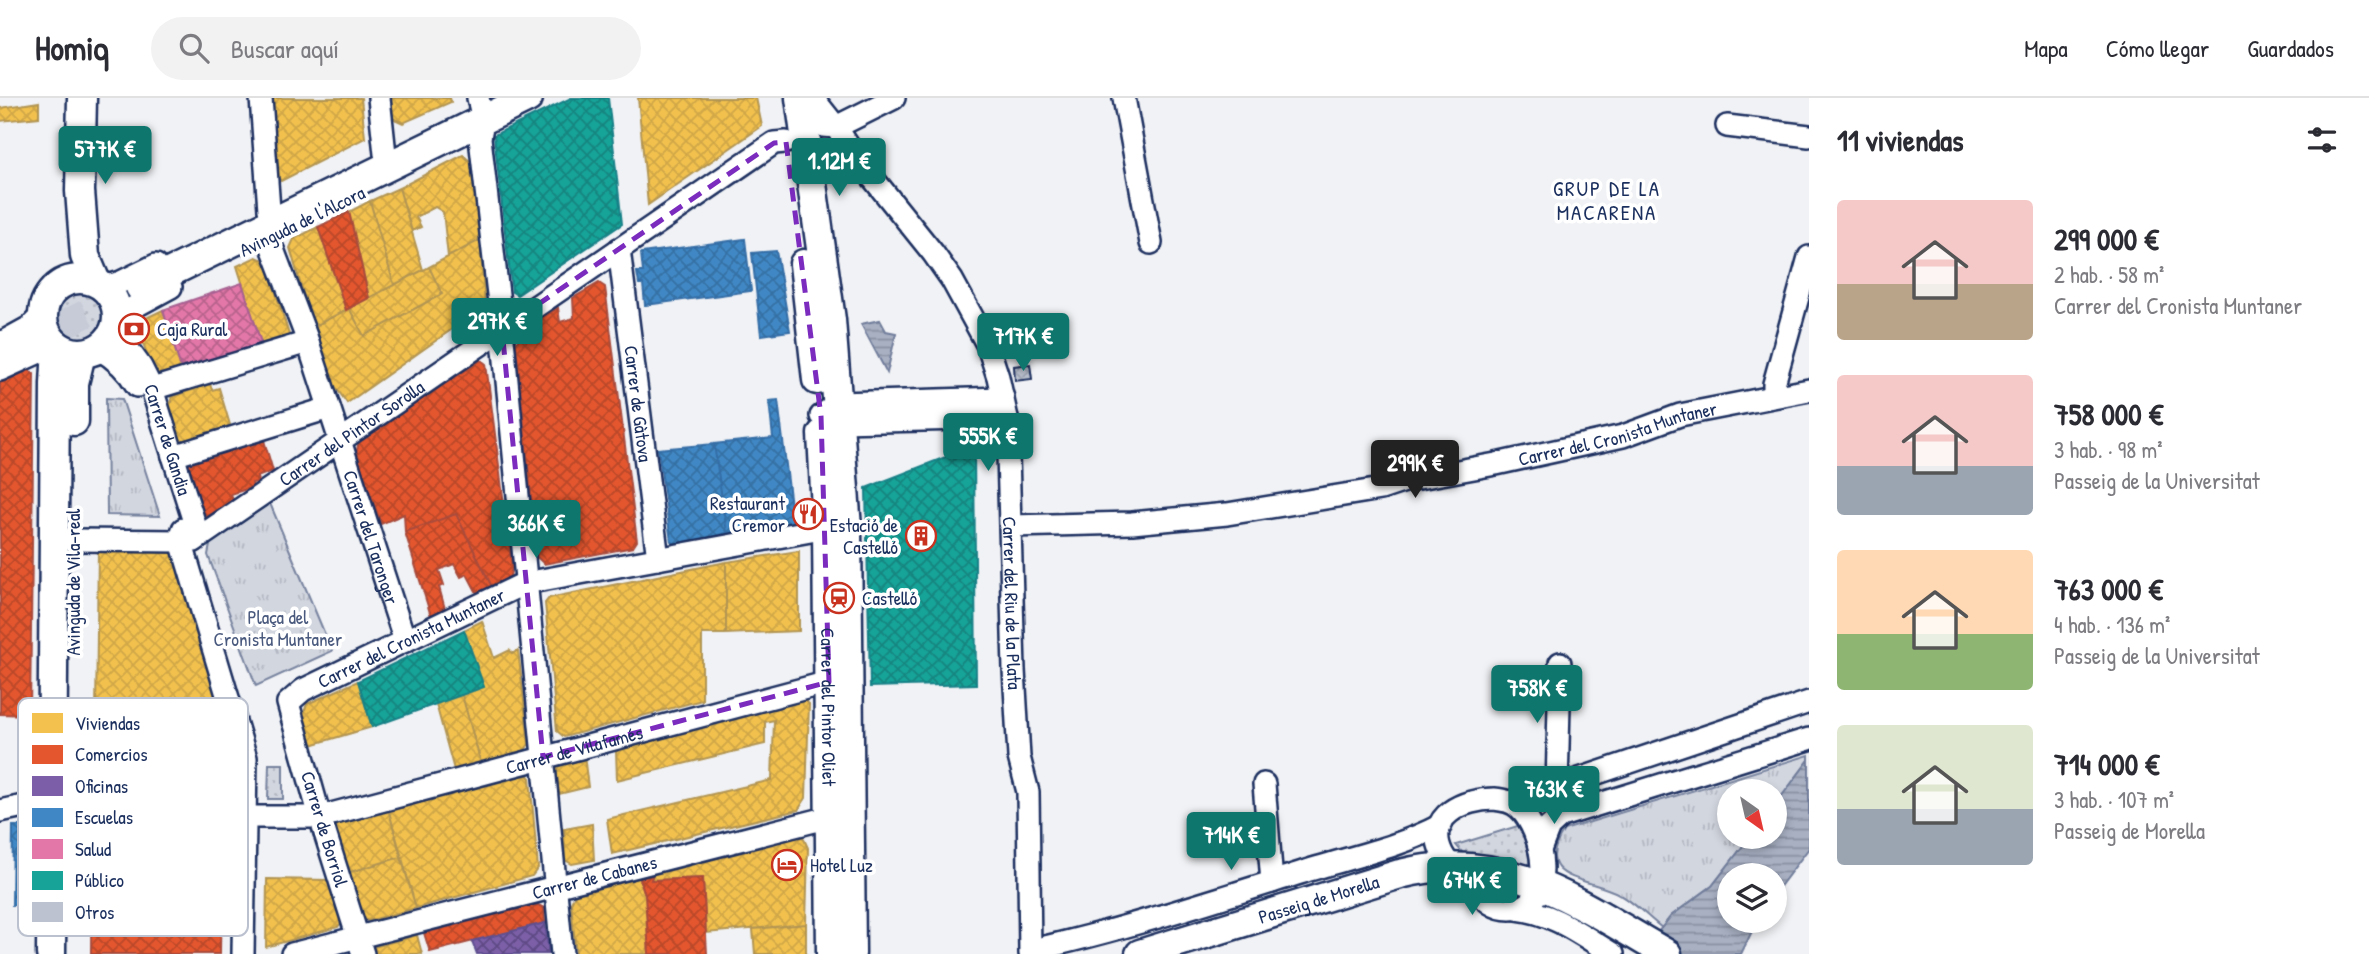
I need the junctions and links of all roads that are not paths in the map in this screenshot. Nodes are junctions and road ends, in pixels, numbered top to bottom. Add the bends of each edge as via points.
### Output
1 (63, 98) edge
2 (82, 98) edge
3 (261, 98) edge
4 (379, 98) edge
5 (528, 98) edge
6 (780, 98) edge
7 (800, 98) edge
8 (813, 98) edge
9 (894, 98) edge
10 (1124, 98) edge
11 (473, 117) edge
12 (1727, 126) dead end
13 (836, 127) junction
14 (1809, 136) edge
15 (795, 139) junction
16 (385, 154) junction
17 (269, 210) junction
18 (264, 240) junction
19 (1151, 243) dead end
20 (620, 249) junction
21 (1809, 257) edge
22 (63, 283) junction
23 (100, 284) junction
24 (140, 287) tunnel mouth
25 (42, 315) junction
26 (502, 329) junction
27 (88, 341) junction
28 (308, 342) junction
29 (8, 348) edge
30 (0, 370) edge
31 (152, 390) junction
32 (1809, 390) edge
33 (1774, 395) junction
34 (329, 408) junction
35 (1005, 408) junction
36 (833, 414) junction
37 (341, 440) junction
38 (173, 456) junction
39 (1011, 526) junction
40 (827, 528) junction
41 (186, 537) junction
42 (73, 540) junction
43 (658, 559) junction
44 (526, 583) junction
45 (405, 641) junction
46 (1560, 663) dead end
47 (829, 682) junction
48 (59, 698) edge
49 (66, 698) edge
50 (228, 698) edge
51 (288, 703) joint
52 (1799, 705) edge
53 (1809, 739) edge
54 (543, 757) junction
55 (1265, 784) dead end
56 (1557, 788) junction
57 (1511, 802) junction
58 (18, 809) edge
59 (0, 811) edge
60 (248, 817) edge
61 (320, 817) junction
62 (830, 817) junction
63 (1441, 825) junction
64 (1540, 850) junction
65 (1452, 867) junction
66 (1272, 882) junction
67 (1541, 885) junction
68 (555, 887) junction
69 (1517, 909) junction
70 (52, 936) edge
71 (68, 936) edge
72 (243, 936) edge
73 (360, 946) edge
74 (1657, 948) edge
75 (1031, 952) edge
76 (51, 954) edge
77 (69, 954) edge
78 (243, 954) edge
79 (292, 954) edge
80 (562, 954) edge
81 (831, 954) edge
82 (851, 954) edge
83 (1140, 954) edge
84 (1613, 954) edge

1 - 22 main road
2 - 23 main road via 80,191 85,256
3 - 17 street
4 - 16 street
5 - 11 main road, Avinguda de l'Alcora
6 - 15 main road, Carrer del Pintor Oliet
7 - 15 main road, Carrer del Pintor Oliet
8 - 13 street, Carrer del Riu de la Plata
9 - 13 street, Carrer del Pintor Sorolla
10 - 19 street
11 - 16 street, Avinguda de l'Alcora
11 - 18 street, Avinguda de l'Alcora via 462,142
11 - 24 main road, Avinguda de l'Alcora
11 - 26 street via 480,138
12 - 14 street
13 - 15 street, Carrer del Pintor Sorolla via 818,125
13 - 35 street, Carrer del Riu de la Plata via 952,280 988,346
15 - 20 street, Carrer del Pintor Sorolla via 774,143
15 - 36 main road, Carrer del Pintor Oliet via 811,321
16 - 17 street, Avinguda de l'Alcora
17 - 23 street, Avinguda de l'Alcora via 121,282
18 - 27 street, Avinguda de l'Alcora via 152,296
18 - 28 street, Carrer del Taronger via 274,252
20 - 26 street, Carrer del Pintor Sorolla
20 - 43 street, Carrer de Gàtova
21 - 33 street
22 - 23 main road via 80,279
22 - 25 main road via 48,296
23 - 27 main road via 115,301
25 - 27 main road via 45,332
25 - 29 street
26 - 37 street, Carrer del Pintor Sorolla
26 - 44 street
27 - 30 street, Avinguda de l'Alcora
27 - 31 street, Carrer de Gandia via 141,367
27 - 41 street, Carrer de Gandia via 112,356 141,393
27 - 42 main road, Avinguda de Vila-real via 74,383
27 - 48 main road, Avinguda de Vila-real via 55,411
28 - 31 street
28 - 34 street, Carrer del Taronger
31 - 38 street, Carrer de Gandia
32 - 33 street, Carrer del Cronista Muntaner
33 - 39 street, Carrer del Cronista Muntaner via 1680,415 1623,436 1368,491 1227,514 1132,523
34 - 37 street, Carrer del Taronger
34 - 38 street
35 - 36 street
35 - 39 street, Carrer del Riu de la Plata
36 - 40 main road, Carrer del Pintor Oliet
36 - 82 main road, Carrer del Pintor Oliet via 847,528
37 - 41 street, Carrer del Pintor Sorolla
37 - 45 street, Carrer del Taronger
38 - 41 street, Carrer de Gandia via 195,525
39 - 75 street, Carrer del Riu de la Plata via 1019,757 1028,792
40 - 43 street, Carrer del Cronista Muntaner
40 - 47 main road, Carrer del Pintor Oliet
41 - 42 street
41 - 50 street, Carrer de Gandia
42 - 49 main road, Avinguda de Vila-real
43 - 44 street, Carrer del Cronista Muntaner
44 - 45 street, Carrer del Cronista Muntaner
44 - 54 street
45 - 51 street, Carrer del Cronista Muntaner via 303,690
46 - 56 street
47 - 54 street, Carrer de Vilafamés
47 - 62 main road, Carrer del Pintor Oliet
51 - 61 street, Carrer de Borriol
52 - 56 street
53 - 64 street via 1561,817 1549,827
54 - 61 street, Carrer de Vilafamés
54 - 68 street
55 - 66 street
56 - 57 street
57 - 63 street, Passeig de Morella via 1472,800 1452,810
57 - 64 street via 1527,818
58 - 59 street
60 - 61 street
61 - 73 street, Carrer de Borriol
62 - 68 street, Carrer de Cabanes
62 - 81 main road, Carrer del Pintor Oliet
63 - 65 street via 1439,847
63 - 66 street, Passeig de Morella
64 - 67 street
65 - 67 main road, Passeig de Morella via 1490,871
65 - 69 street via 1491,905
65 - 83 main road, Passeig de Morella via 1400,874
66 - 75 street, Passeig de Morella
67 - 69 street
67 - 74 main road, Passeig de Morella via 1576,900
68 - 73 street, Carrer de Cabanes
68 - 80 street
69 - 84 street via 1558,920
70 - 76 main road
71 - 77 main road
72 - 78 street, Carrer de Gandia
73 - 79 street, Carrer de Cabanes

